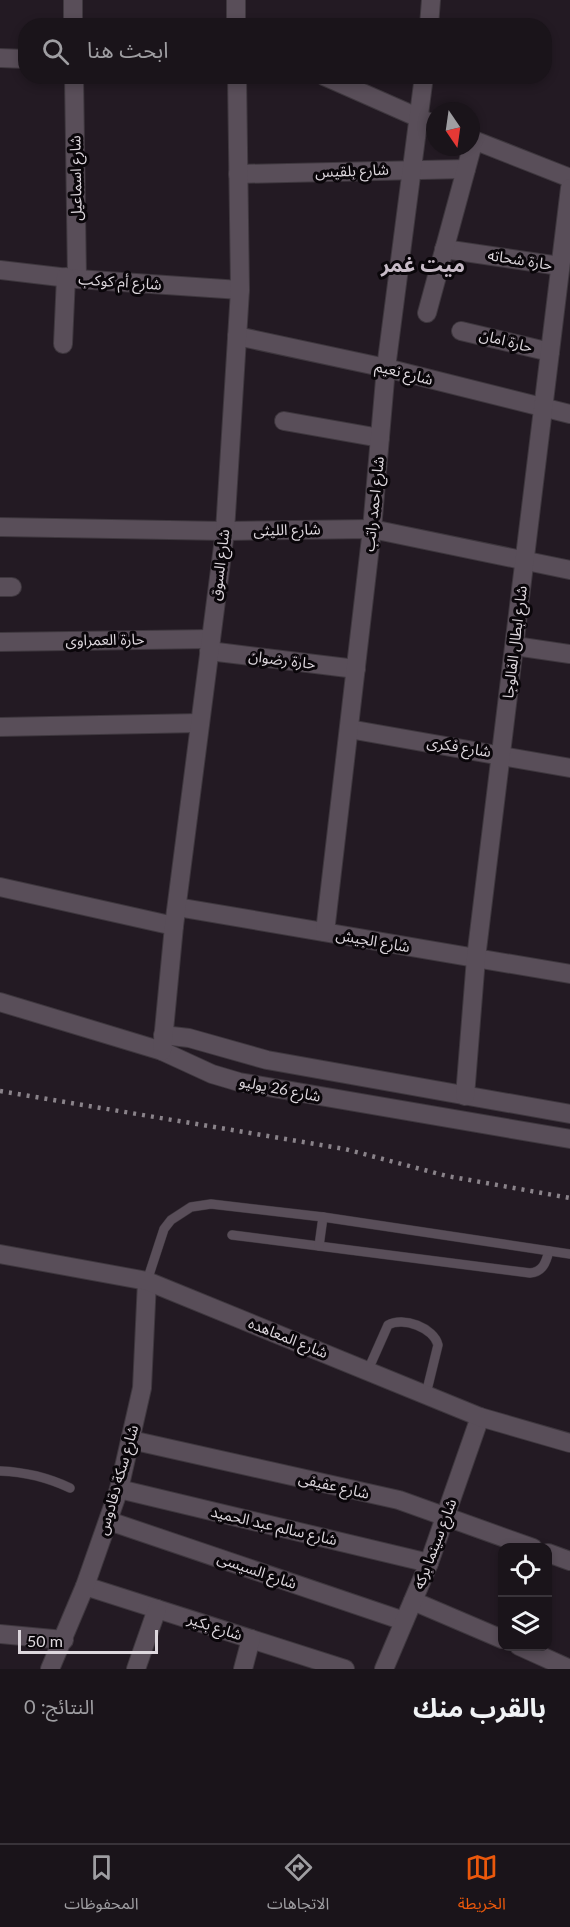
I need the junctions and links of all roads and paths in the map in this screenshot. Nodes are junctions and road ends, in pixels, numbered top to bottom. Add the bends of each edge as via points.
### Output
1 (73, 0) edge
2 (236, 0) edge
3 (431, 0) edge
4 (73, 18) edge
5 (236, 18) edge
6 (430, 18) edge
7 (0, 58) edge
8 (18, 58) edge
9 (74, 84) edge
10 (237, 84) edge
11 (342, 84) edge
12 (425, 84) edge
13 (426, 107) edge
14 (426, 122) edge
15 (426, 125) edge
16 (480, 143) edge
17 (469, 156) edge
18 (466, 169) junction
19 (413, 170) junction
20 (238, 174) junction
21 (570, 178) edge
22 (570, 188) edge
23 (444, 249) junction
24 (560, 266) junction
25 (0, 270) edge
26 (71, 278) junction
27 (240, 290) junction
28 (426, 313) dead end
29 (461, 331) dead end
30 (237, 336) junction
31 (63, 344) dead end
32 (550, 352) junction
33 (386, 368) junction
34 (543, 407) junction
35 (570, 414) edge
36 (284, 421) dead end
37 (380, 438) junction
38 (0, 527) edge
39 (372, 529) junction
40 (225, 531) junction
41 (525, 560) junction
42 (570, 570) edge
43 (0, 642) edge
44 (210, 645) junction
45 (514, 646) junction
46 (570, 654) edge
47 (356, 669) junction
48 (200, 723) junction
49 (0, 727) edge
50 (349, 729) junction
51 (501, 754) junction
52 (570, 768) edge
53 (0, 887) edge
54 (175, 916) junction
55 (325, 932) junction
56 (477, 958) junction
57 (570, 974) edge
58 (0, 1002) edge
59 (163, 1043) junction
60 (465, 1096) junction
61 (570, 1114) edge
62 (570, 1139) edge
63 (323, 1217) junction
64 (232, 1235) dead end
65 (320, 1246) junction
66 (549, 1251) junction
67 (0, 1254) edge
68 (570, 1254) edge
69 (147, 1281) junction
70 (368, 1370) junction
71 (426, 1394) junction
72 (480, 1417) junction
73 (131, 1440) junction
74 (570, 1443) edge
75 (0, 1471) edge
76 (70, 1488) dead end
77 (119, 1489) junction
78 (447, 1516) junction
79 (109, 1521) junction
80 (520, 1543) edge
81 (552, 1554) edge
82 (570, 1561) edge
83 (429, 1563) junction
84 (85, 1586) junction
85 (413, 1601) junction
86 (157, 1609) junction
87 (404, 1621) junction
88 (0, 1634) edge
89 (498, 1638) edge
90 (251, 1639) junction
91 (64, 1640) junction
92 (528, 1651) edge
93 (50, 1669) edge
94 (136, 1669) edge
95 (243, 1669) edge
96 (345, 1669) edge
97 (384, 1669) edge
98 (570, 1669) edge

1 - 4 street
2 - 5 street
3 - 6 street
7 - 8 street
9 - 26 street, شارع اسماعيل
10 - 20 street, شارع السوق
11 - 14 street
12 - 13 street, شارع احمد راتب
15 - 19 street, شارع احمد راتب
16 - 21 street
17 - 18 street
18 - 19 street, شارع بلقيس
18 - 23 street
19 - 20 street, شارع بلقيس
19 - 33 street, شارع احمد راتب
20 - 27 street, شارع السوق
22 - 24 street, شارع ابطال الفالوجا
23 - 24 street, حارة شحاته
23 - 28 street
24 - 32 street, شارع ابطال الفالوجا
25 - 26 street, شارع أم كوكب
26 - 27 street, شارع أم كوكب
26 - 31 street, شارع اسماعيل
27 - 30 street, شارع السوق
29 - 32 street, حارة امان
30 - 33 street, شارع نعيم
30 - 40 street, شارع السوق
32 - 34 street, شارع ابطال الفالوجا
33 - 34 street, شارع نعيم
33 - 37 street, شارع احمد راتب
34 - 35 street, شارع نعيم
34 - 41 street, شارع ابطال الفالوجا
36 - 37 street
37 - 39 street, شارع احمد راتب
38 - 40 street, شارع الليثى
39 - 40 street, شارع الليثى
39 - 41 street, شارع الليثى
39 - 47 street, شارع احمد راتب
40 - 44 street, شارع السوق
41 - 42 street, شارع الليثى
41 - 45 street, شارع ابطال الفالوجا
43 - 44 street, حارة العمراوى
44 - 47 street, حارة رضوان
44 - 48 street, شارع السوق
45 - 46 street
45 - 51 street, شارع ابطال الفالوجا
47 - 50 street, شارع احمد راتب
48 - 49 street
48 - 54 street, شارع السوق
50 - 51 street, شارع فكرى
50 - 55 street, شارع احمد راتب
51 - 52 street, شارع فكرى
51 - 56 street, شارع ابطال الفالوجا
53 - 54 street
54 - 55 street, شارع الجيش
54 - 59 street, شارع السوق
55 - 56 street, شارع الجيش
56 - 57 street, شارع الجيش
56 - 60 street, شارع ابطال الفالوجا
58 - 59 street, شارع 26 يوليو
59 - 60 street, شارع 26 يوليو via 189,1038 267,1060
59 - 62 street, شارع 26 يوليو via 212,1074 239,1082
60 - 61 street, شارع 26 يوليو
63 - 65 lane
63 - 66 lane
63 - 69 lane via 211,1204 191,1207 180,1212 164,1229
64 - 65 lane
65 - 66 lane via 530,1273 544,1267
66 - 68 lane
67 - 69 street, شارع المعاهده
69 - 70 street, شارع المعاهده
69 - 73 street, شارع سكة دقادوس via 142,1388
70 - 71 street, شارع المعاهده
70 - 71 lane via 388,1325 398,1321 430,1331 438,1345
71 - 72 street, شارع المعاهده
72 - 74 street, شارع المعاهده
72 - 78 street, شارع سينما بركه
73 - 77 street, شارع سكة دقادوس
73 - 78 street, شارع عفيفى via 399,1500
75 - 76 lane via 33,1474
77 - 79 street, شارع سكة دقادوس
77 - 83 street, شارع سالم عبد الحميد
78 - 80 street, شارع عفيفى
78 - 83 street, شارع سينما بركه
79 - 84 street, شارع سكة دقادوس
79 - 87 street, شارع السيسى
81 - 82 street
83 - 85 street, شارع سينما بركه
84 - 86 street, شارع بكير
84 - 91 street, شارع سكة دقادوس
85 - 87 street, شارع سينما بركه
85 - 89 street
86 - 90 street, شارع بكير
86 - 94 street
87 - 97 street, شارع سينما بركه
88 - 91 street
90 - 95 street
90 - 96 street, شارع بكير
91 - 93 street, شارع سكة دقادوس
92 - 98 street

